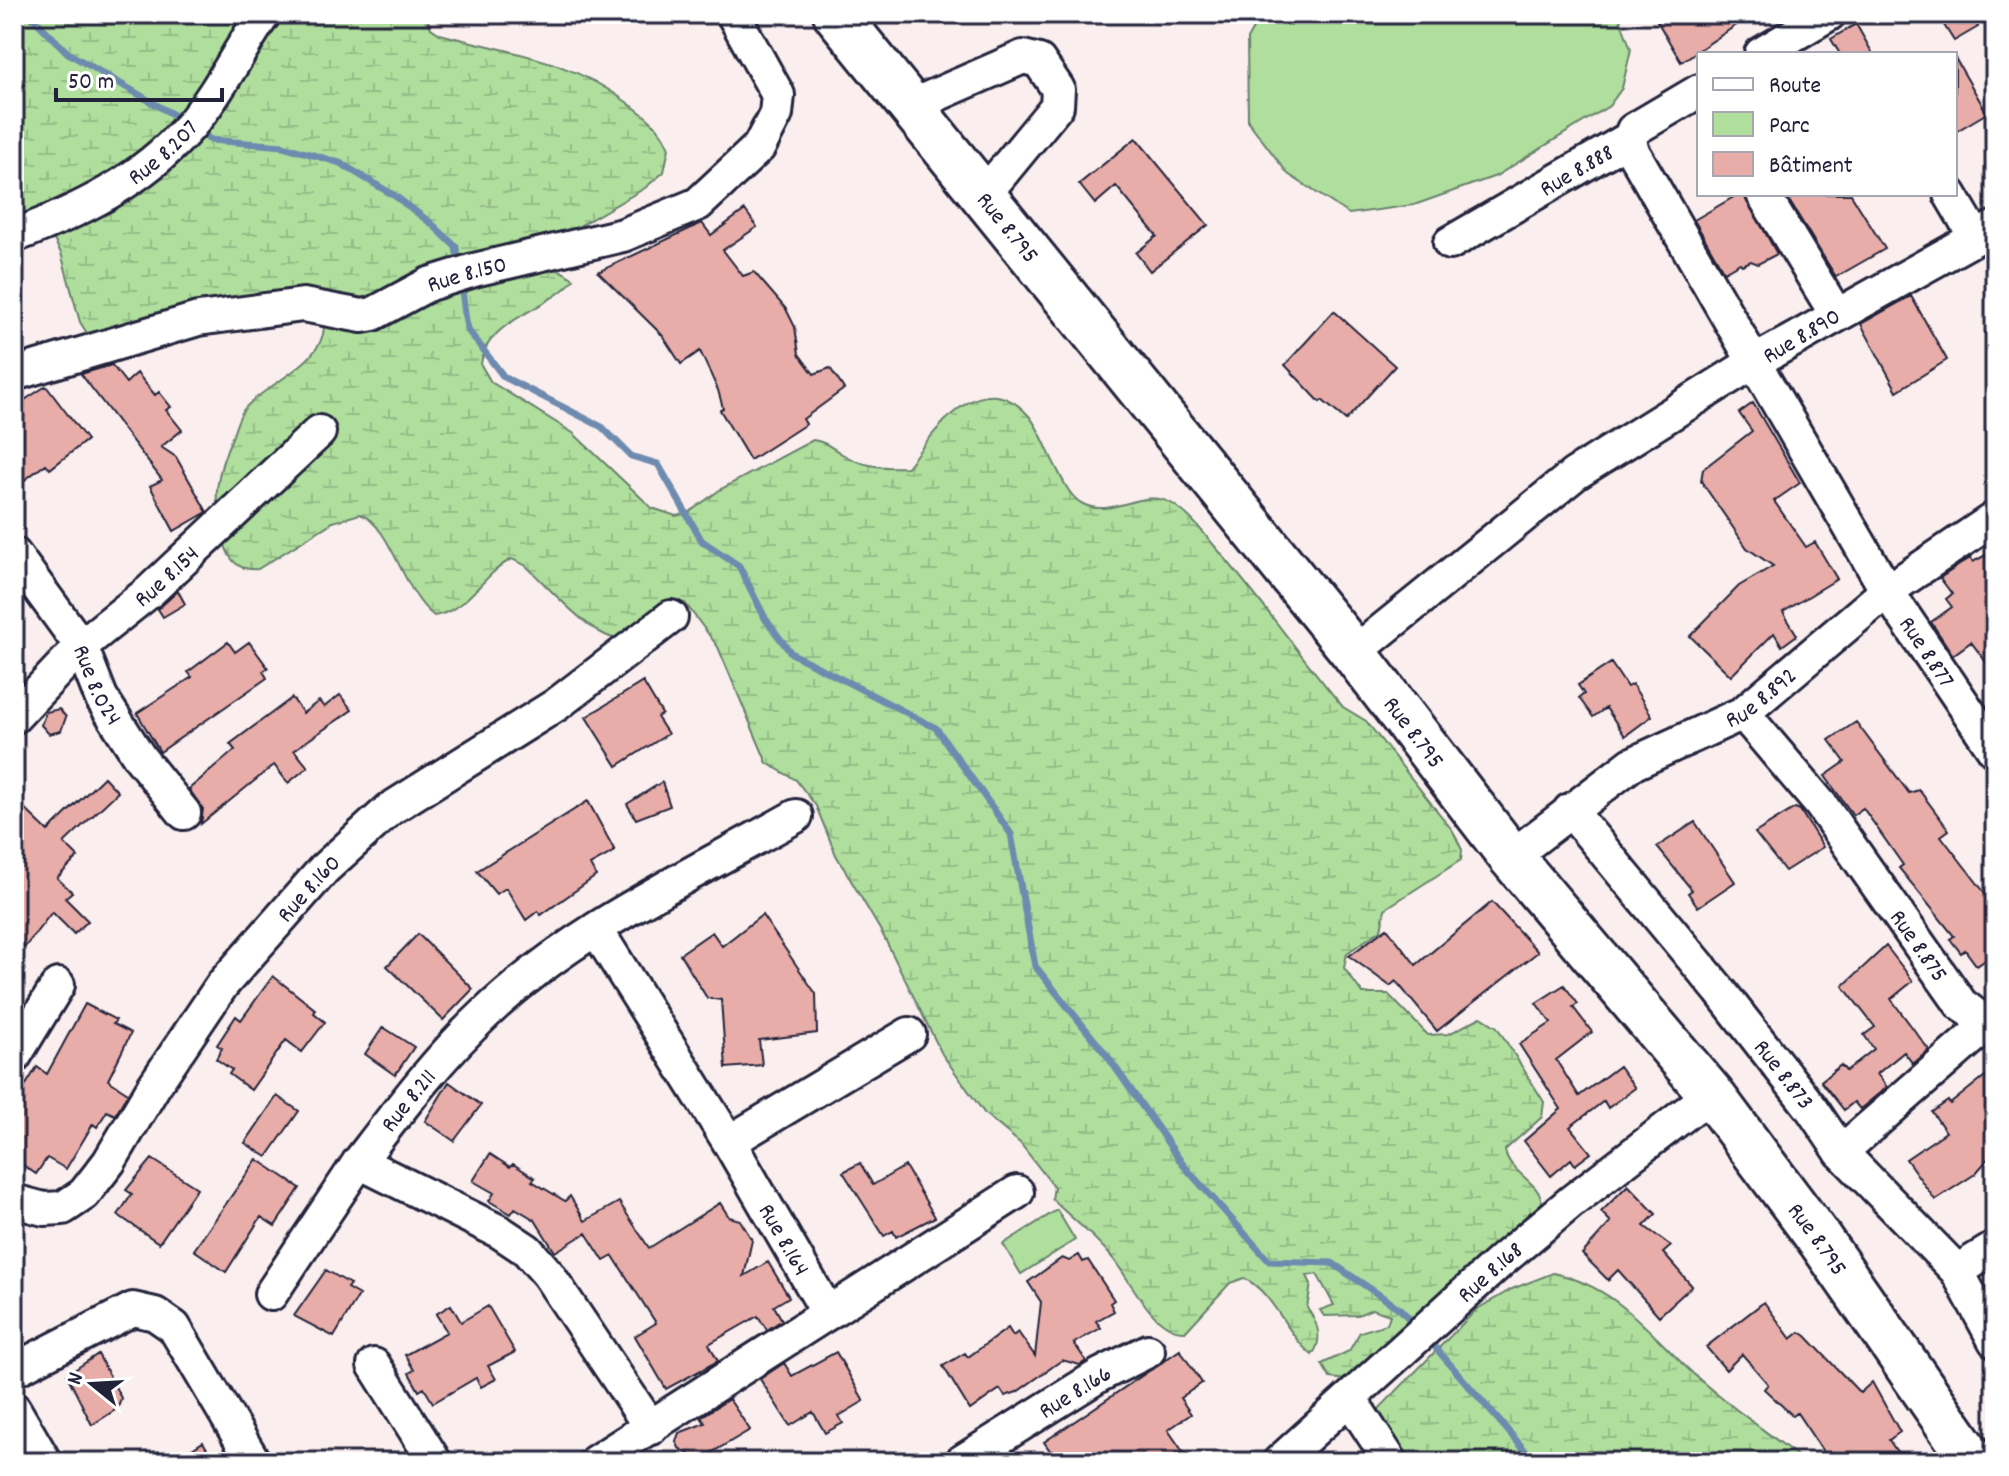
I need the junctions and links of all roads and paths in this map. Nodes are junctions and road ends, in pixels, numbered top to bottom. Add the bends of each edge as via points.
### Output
1 (264, 14) edge
2 (733, 14) edge
3 (836, 14) edge
4 (1829, 14) edge
5 (1764, 52) edge
6 (1697, 92) edge
7 (911, 106) junction
8 (1630, 138) junction
9 (983, 196) junction
10 (1764, 196) edge
11 (1952, 196) edge
12 (1986, 233) edge
13 (14, 236) edge
14 (1450, 243) dead end
15 (1836, 314) junction
16 (1754, 362) junction
17 (14, 374) edge
18 (319, 432) dead end
19 (1995, 518) edge
20 (14, 554) edge
21 (1887, 591) junction
22 (671, 617) dead end
23 (81, 646) junction
24 (1354, 653) junction
25 (1743, 713) junction
26 (14, 717) edge
27 (1995, 751) edge
28 (1570, 810) junction
29 (184, 813) dead end
30 (796, 816) dead end
31 (1511, 857) junction
32 (596, 929) junction
33 (58, 985) dead end
34 (1988, 1025) edge
35 (909, 1034) dead end
36 (14, 1057) edge
37 (1711, 1094) junction
38 (729, 1142) junction
39 (1841, 1152) junction
40 (359, 1162) junction
41 (1017, 1192) dead end
42 (14, 1201) edge
43 (1995, 1248) edge
44 (1957, 1271) junction
45 (271, 1294) dead end
46 (828, 1313) junction
47 (1995, 1341) edge
48 (1148, 1351) dead end
49 (374, 1365) dead end
50 (14, 1370) edge
51 (1350, 1399) junction
52 (14, 1409) edge
53 (651, 1428) junction
54 (249, 1454) edge
55 (45, 1462) edge
56 (435, 1462) edge
57 (595, 1462) edge
58 (961, 1462) edge
59 (1279, 1462) edge
60 (1391, 1462) edge
61 (1974, 1462) edge

1 - 13 street, Rue 8.207 via 213,95 163,153 126,183 71,215
2 - 17 street, Rue 8.150 via 778,95 776,114 759,147 698,204 623,235 429,284 373,314 303,305 198,319
3 - 7 highway, Rue 8.795
4 - 5 street
6 - 8 street, Rue 8.888 via 1633,130
7 - 9 highway, Rue 8.795
7 - 9 street via 1023,57 1039,61 1058,89 1057,106
8 - 14 street, Rue 8.888
8 - 16 street via 1632,150
9 - 24 highway, Rue 8.795
10 - 15 street
11 - 12 street
12 - 15 street, Rue 8.890
15 - 16 street, Rue 8.890
16 - 21 street, Rue 8.890
16 - 24 street via 1575,474
18 - 23 street, Rue 8.154 via 150,591
19 - 21 street, Rue 8.892
20 - 23 street, Rue 8.024
21 - 25 street, Rue 8.892
21 - 27 street, Rue 8.877
22 - 42 street, Rue 8.160 via 556,705 390,809 324,869 222,985 84,1194 63,1208
23 - 26 street, Rue 8.154
23 - 29 street, Rue 8.024 via 101,697
24 - 31 highway, Rue 8.795
25 - 28 street, Rue 8.892 via 1632,764
25 - 34 street, Rue 8.875 via 1821,805 1961,1004
28 - 31 street, Rue 8.892
28 - 39 street, Rue 8.873 via 1720,991
30 - 32 street, Rue 8.211
31 - 37 highway, Rue 8.795
32 - 38 street, Rue 8.164
32 - 40 street, Rue 8.211 via 486,1012 432,1067
33 - 36 street
34 - 39 street, Rue 8.875
35 - 38 street
37 - 51 street, Rue 8.168 via 1560,1211
37 - 61 highway, Rue 8.795
38 - 46 street, Rue 8.164
39 - 44 street, Rue 8.873
40 - 45 street, Rue 8.211
40 - 53 street via 527,1250
41 - 46 street
43 - 44 street
44 - 47 street, Rue 8.873
46 - 53 street
48 - 58 street, Rue 8.166
49 - 56 street
50 - 54 street via 133,1309 155,1314 174,1327
51 - 59 street, Rue 8.168
51 - 60 street
52 - 55 street
53 - 57 street

